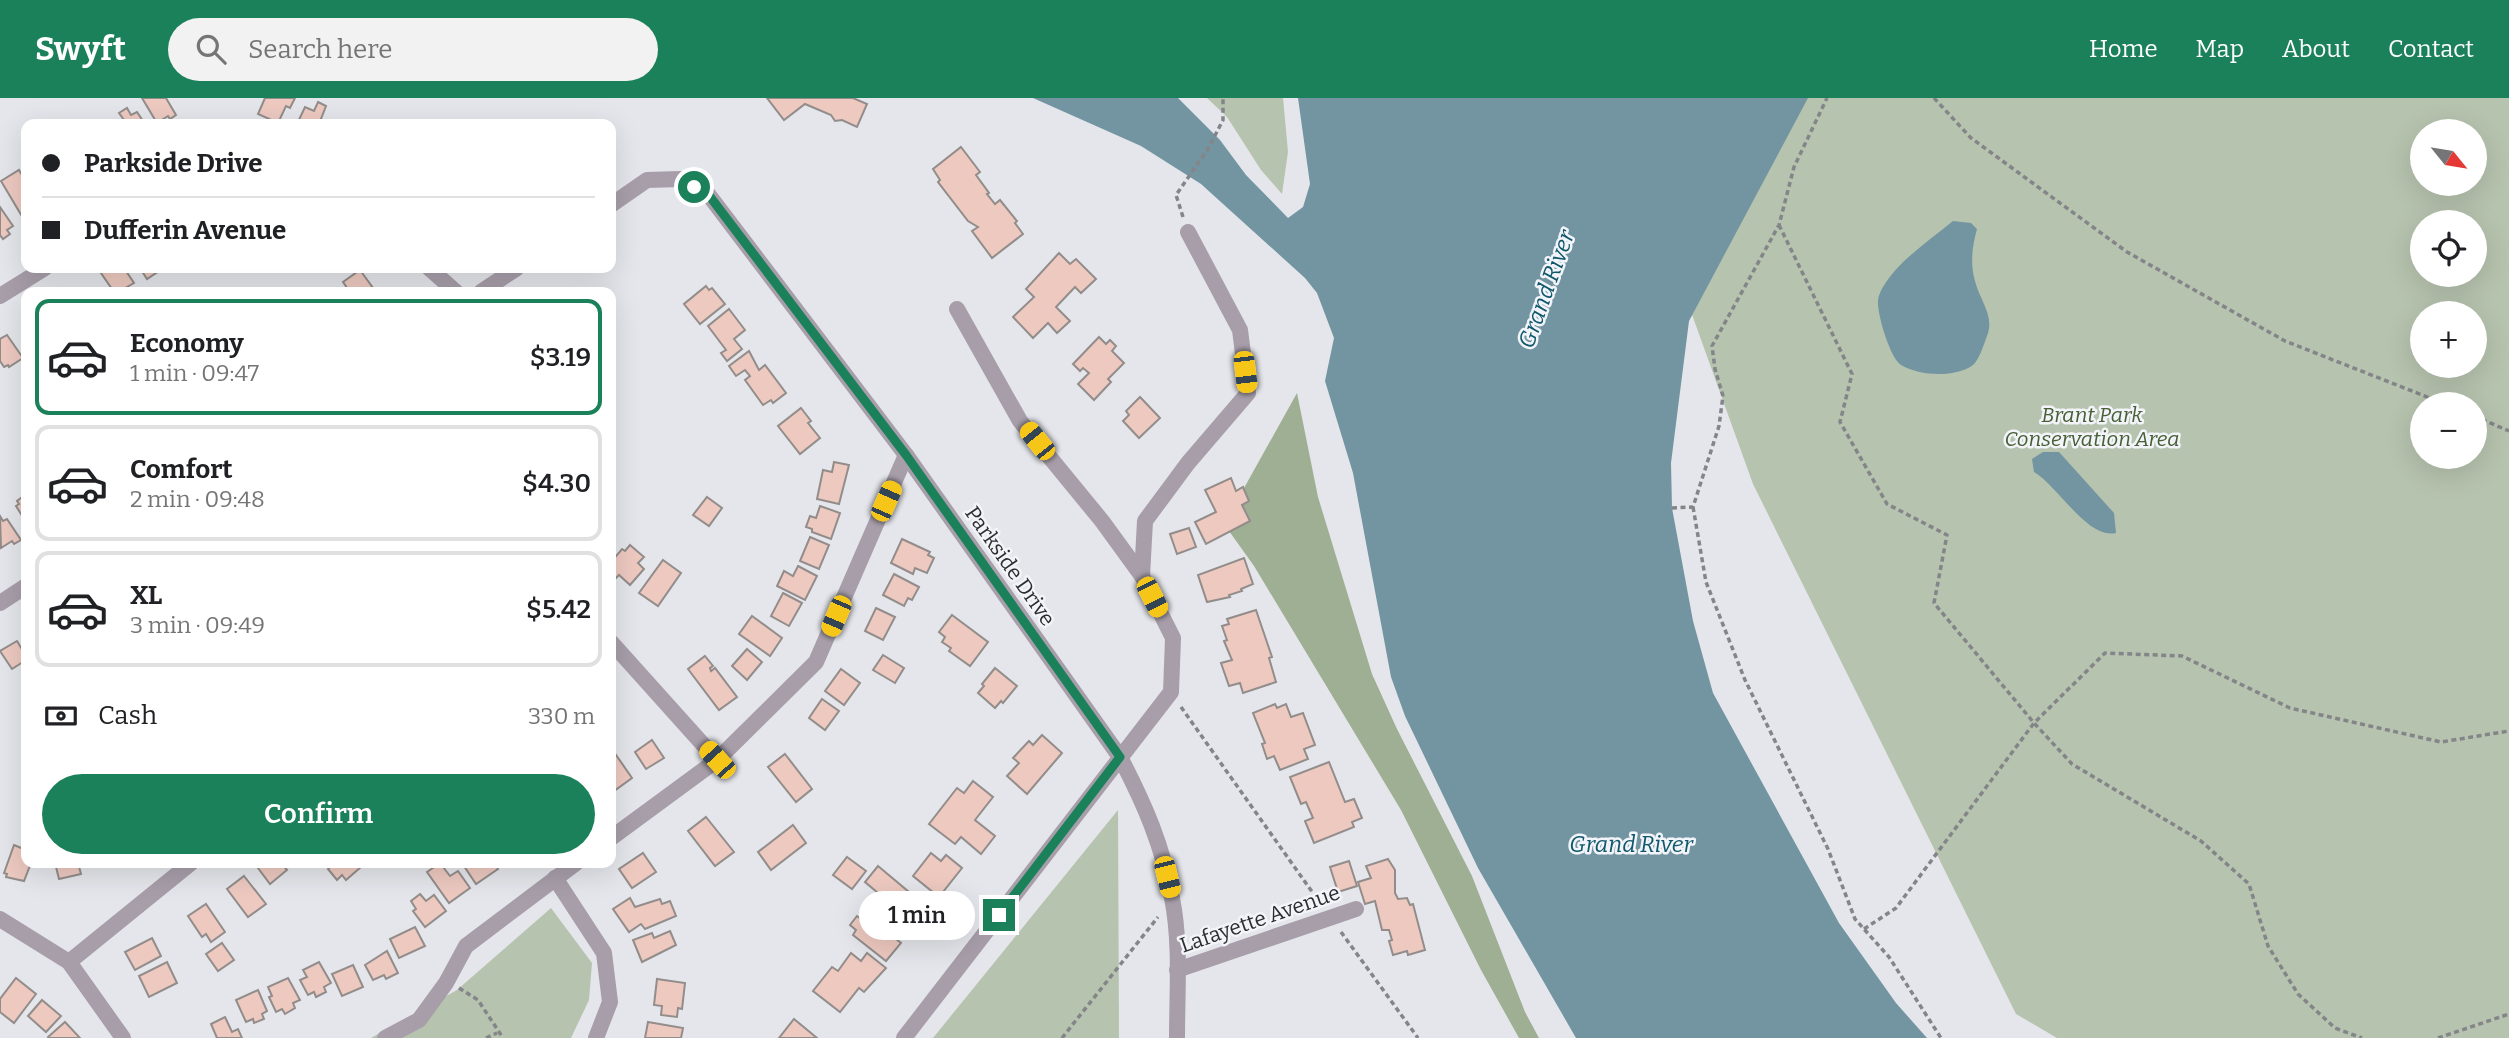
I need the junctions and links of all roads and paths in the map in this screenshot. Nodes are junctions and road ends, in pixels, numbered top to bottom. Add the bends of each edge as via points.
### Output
1 (1223, 98) edge
2 (1827, 98) edge
3 (1934, 98) edge
4 (616, 202) edge
5 (1779, 225) junction
6 (1188, 232) joint
7 (37, 273) edge
8 (435, 273) edge
9 (510, 273) edge
10 (450, 287) edge
11 (488, 287) edge
12 (0, 296) edge
13 (957, 309) dead end
14 (2415, 392) edge
15 (2487, 422) edge
16 (2509, 431) edge
17 (906, 455) junction
18 (1672, 508) dead end
19 (1693, 508) junction
20 (1142, 576) junction
21 (21, 589) edge
22 (0, 603) edge
23 (616, 648) edge
24 (1171, 692) junction
25 (2034, 723) junction
26 (2509, 731) edge
27 (1120, 757) junction
28 (717, 760) junction
29 (616, 834) edge
30 (185, 868) edge
31 (569, 868) edge
32 (555, 878) junction
33 (1173, 899) junction
34 (1356, 909) dead end
35 (1330, 918) junction
36 (0, 919) edge
37 (1864, 929) junction
38 (68, 962) junction
39 (1177, 970) junction
40 (446, 983) junction
41 (2509, 1014) edge
42 (498, 1033) junction
43 (122, 1038) edge
44 (386, 1038) edge
45 (486, 1038) edge
46 (503, 1038) edge
47 (596, 1038) edge
48 (904, 1038) edge
49 (1062, 1038) edge
50 (1177, 1038) edge
51 (1418, 1038) edge
52 (1941, 1038) edge
53 (2362, 1038) edge
54 (2438, 1038) edge

1 - 6 path via 1223,120 1209,149 1176,195
2 - 5 path via 1794,167
3 - 14 path via 1971,138 2127,252 2285,341
4 - 17 street, Parkside Drive via 647,180 680,179 708,194
5 - 19 path via 1712,346 1723,396 1719,426
5 - 25 path via 1852,374 1840,422 1887,504 1947,535 1934,603
6 - 20 street via 1240,330 1248,393 1145,521
7 - 12 street
8 - 10 street
9 - 11 street
13 - 20 street via 1020,421
15 - 16 path
17 - 27 street, Parkside Drive
17 - 28 street via 816,662
18 - 19 path
19 - 37 path via 1706,582 1740,668 1828,849 1855,919
20 - 24 street via 1173,638
21 - 22 street
23 - 28 street
24 - 27 street
24 - 35 path
25 - 26 path via 2105,653 2182,656 2290,708 2441,742
25 - 37 path via 1896,908
25 - 53 path via 2072,764 2201,841 2249,884 2268,946 2298,994 2335,1028
27 - 33 street, Parkside Drive via 1147,809
27 - 48 street
28 - 29 street
30 - 38 street
31 - 32 street
32 - 40 street via 466,946
32 - 47 street via 604,953 610,1002
33 - 39 street, Parkside Drive
33 - 49 path
34 - 35 street, Lafayette Avenue
35 - 39 street, Lafayette Avenue
35 - 51 path
36 - 38 street
37 - 52 path via 1889,957
38 - 43 street
39 - 50 street, Parkside Drive
40 - 42 path via 478,1000
40 - 44 street via 419,1020
41 - 54 path
42 - 45 path
42 - 46 path

